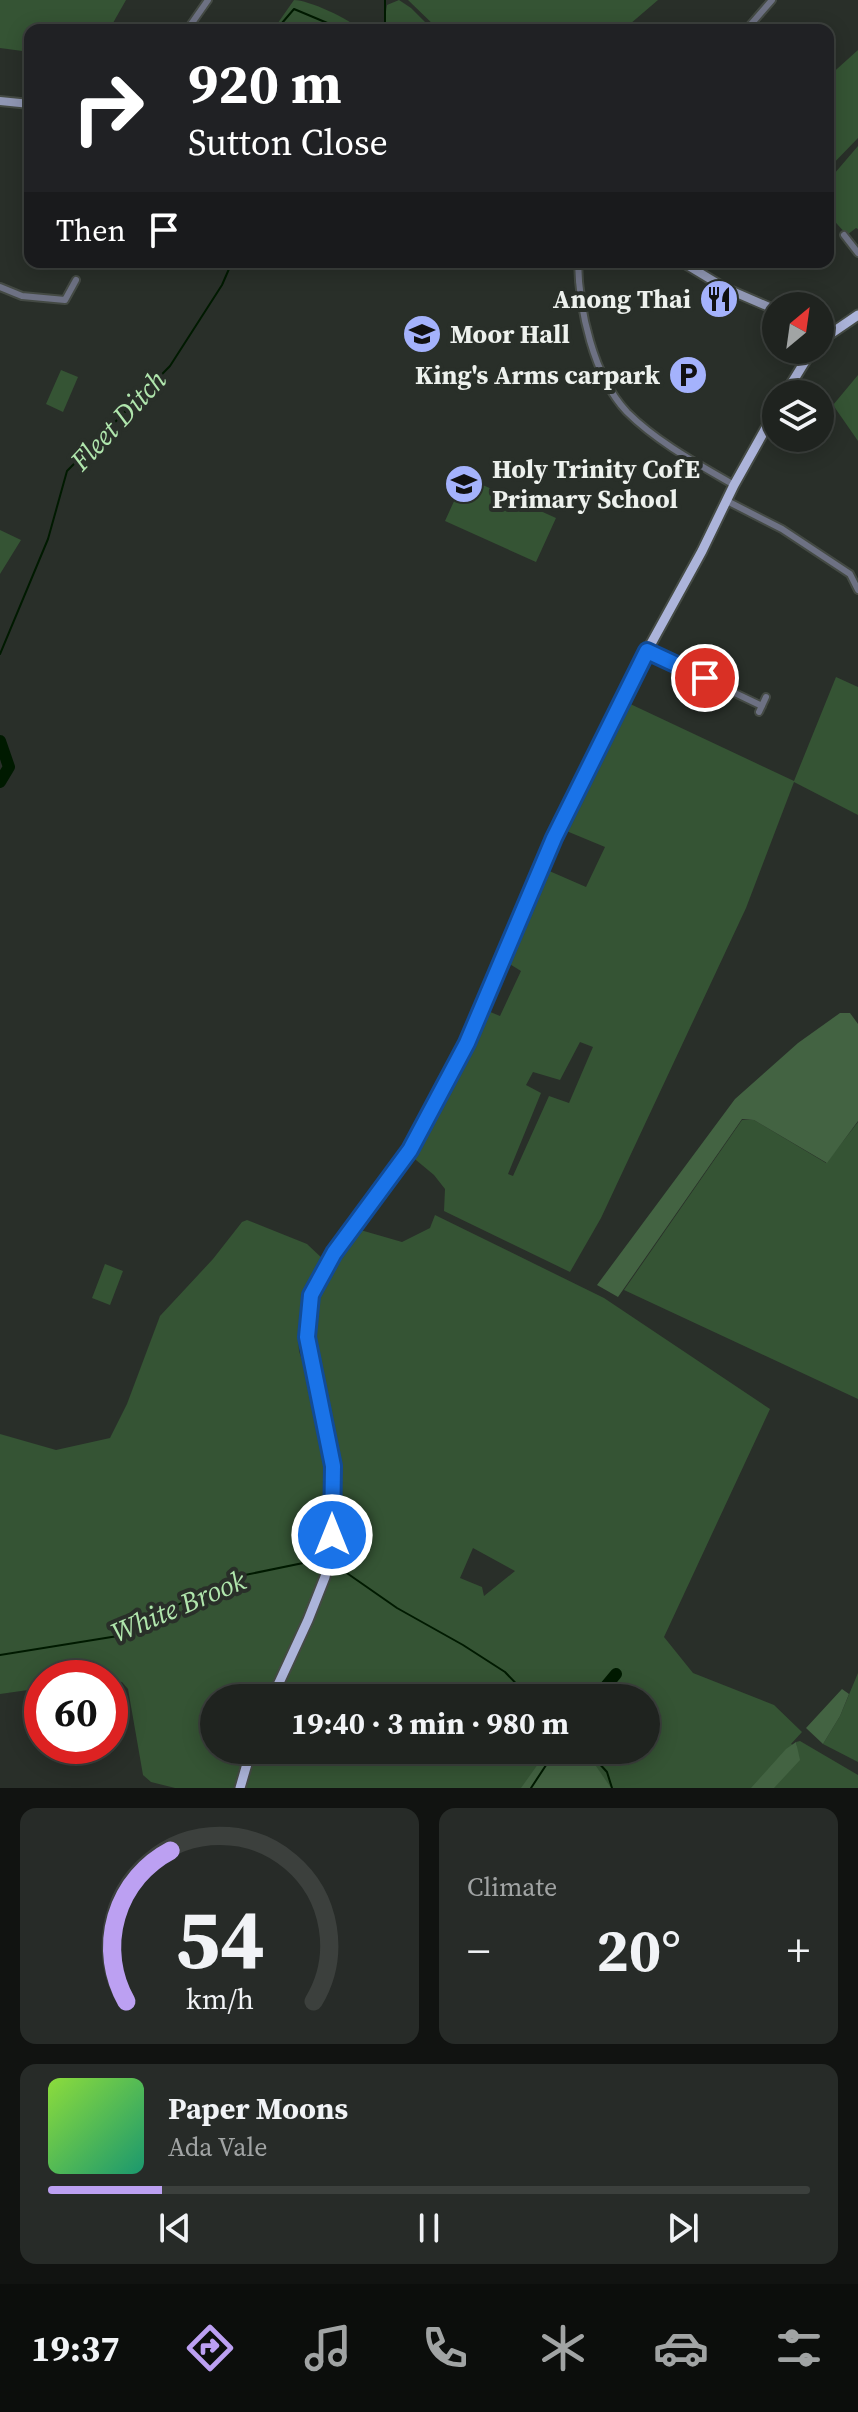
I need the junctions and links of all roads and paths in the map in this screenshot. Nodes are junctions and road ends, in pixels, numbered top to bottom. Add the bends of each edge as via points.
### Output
1 (208, 0) edge
2 (772, 0) edge
3 (191, 24) edge
4 (751, 24) edge
5 (0, 101) edge
6 (24, 103) edge
7 (844, 235) dead end
8 (858, 253) edge
9 (578, 268) edge
10 (692, 268) edge
11 (76, 280) dead end
12 (0, 287) edge
13 (762, 304) edge
14 (858, 315) edge
15 (834, 330) edge
16 (762, 435) edge
17 (734, 485) junction
18 (727, 501) junction
19 (858, 590) edge
20 (647, 651) junction
21 (766, 697) dead end
22 (278, 1684) edge
23 (247, 1764) edge
24 (240, 1788) edge

1 - 3 street
2 - 4 street
5 - 6 main road
7 - 8 street
9 - 17 street via 581,309 601,370 620,402 665,441
10 - 13 main road
11 - 12 street via 65,300 22,296
14 - 15 main road
16 - 17 main road
17 - 18 main road
18 - 19 street via 839,566
18 - 20 main road
20 - 21 street via 761,709
20 - 22 main road via 554,838 467,1043 410,1150 334,1253 311,1295 307,1337 333,1466 332,1535 325,1577
23 - 24 main road

